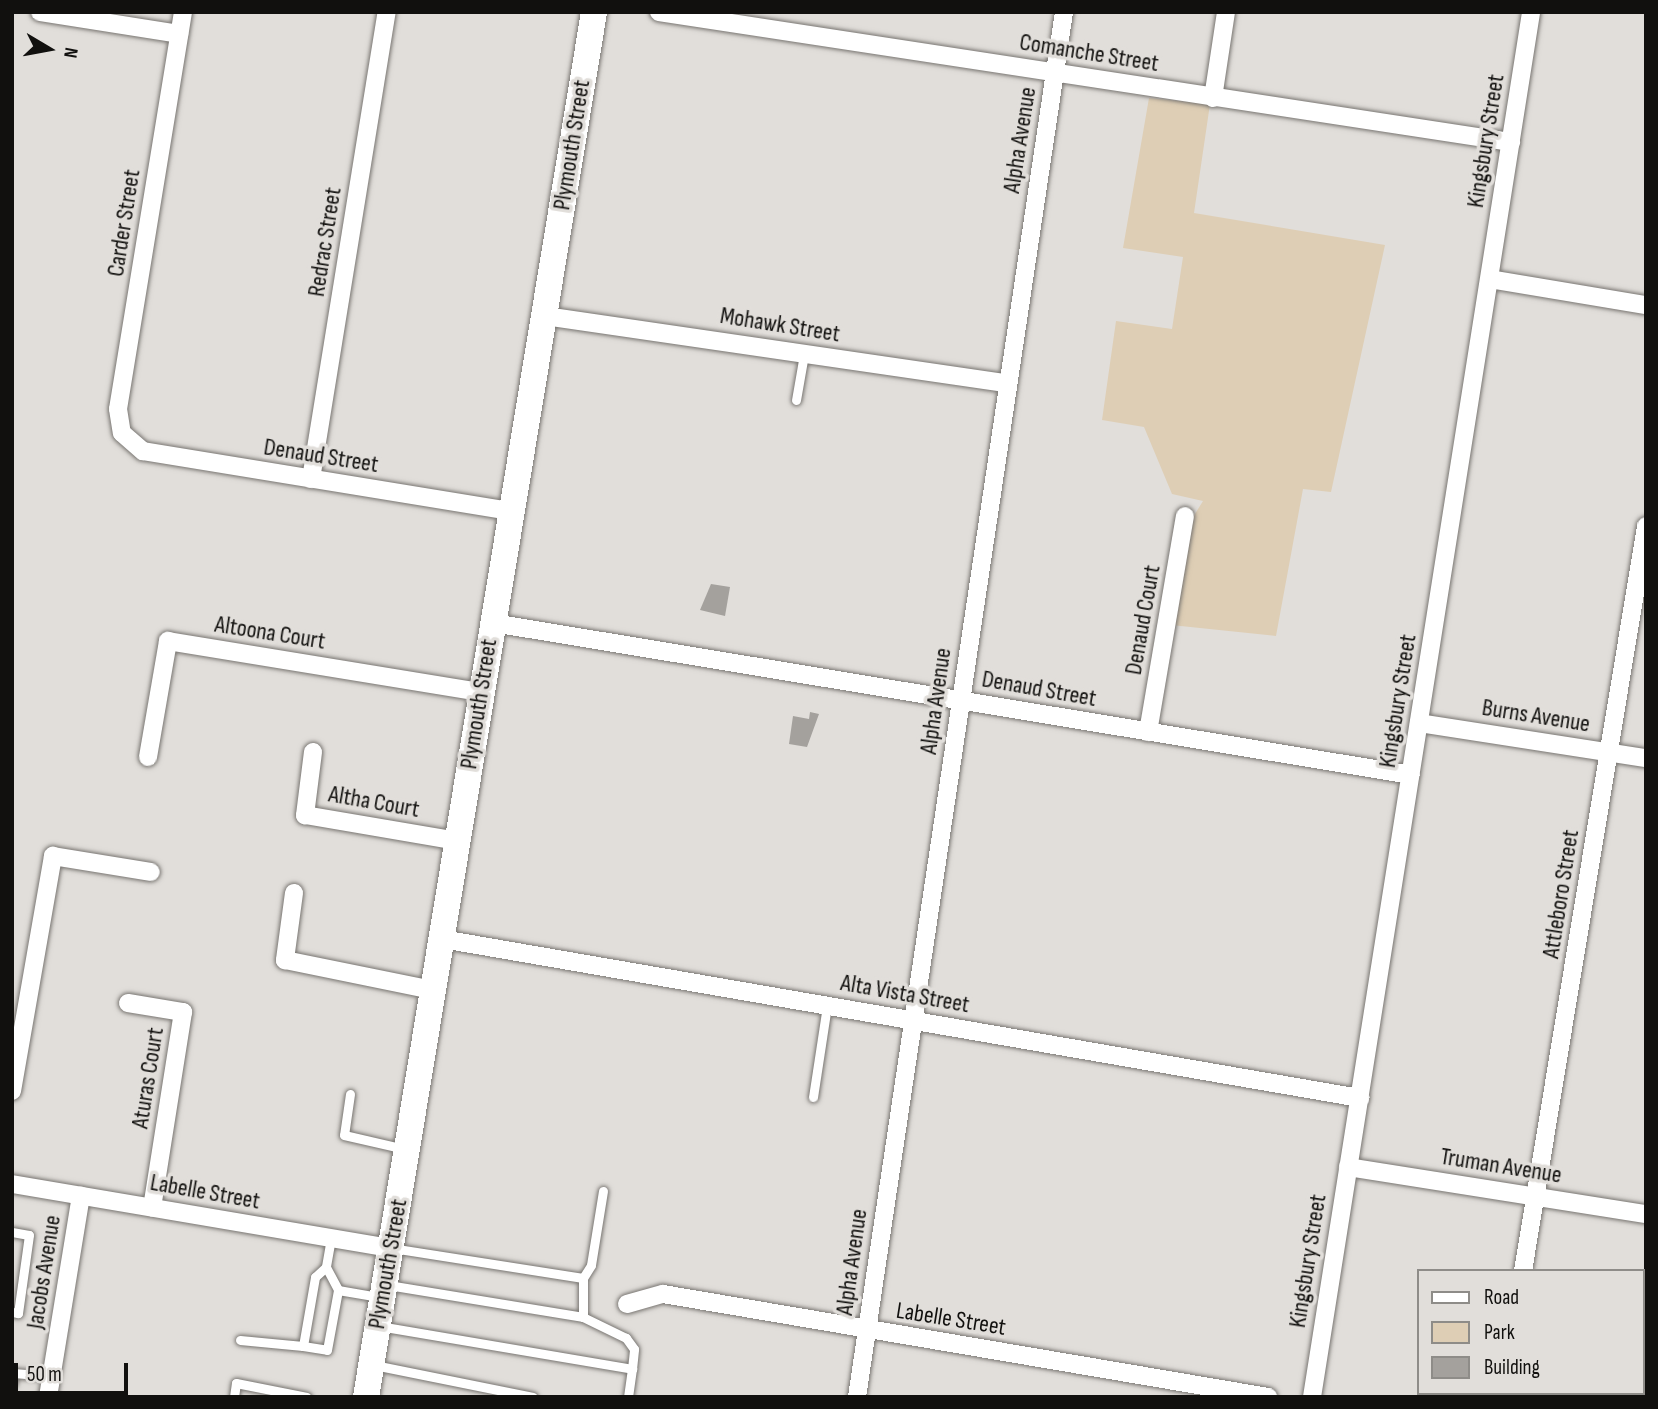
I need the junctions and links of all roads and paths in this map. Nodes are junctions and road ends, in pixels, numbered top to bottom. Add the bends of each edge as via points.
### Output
1 (40, 12) edge
2 (183, 12) edge
3 (387, 12) edge
4 (594, 12) edge
5 (660, 12) edge
6 (1064, 12) edge
7 (1226, 12) edge
8 (1531, 12) edge
9 (180, 34) junction
10 (1055, 73) junction
11 (1213, 98) junction
12 (1511, 142) junction
13 (1490, 279) junction
14 (1646, 305) edge
15 (545, 316) junction
16 (804, 354) junction
17 (1007, 383) junction
18 (796, 400) dead end
19 (127, 440) joint
20 (311, 479) junction
21 (511, 511) junction
22 (1185, 516) dead end
23 (1646, 526) edge
24 (493, 623) junction
25 (481, 692) junction
26 (961, 701) junction
27 (1419, 723) junction
28 (1148, 732) junction
29 (313, 752) dead end
30 (1609, 752) junction
31 (148, 757) dead end
32 (1646, 758) edge
33 (1411, 775) junction
34 (457, 841) junction
35 (152, 872) dead end
36 (294, 893) dead end
37 (442, 939) junction
38 (433, 990) junction
39 (128, 1003) dead end
40 (827, 1006) junction
41 (912, 1021) junction
42 (12, 1091) edge
43 (350, 1094) dead end
44 (813, 1097) dead end
45 (1360, 1098) junction
46 (407, 1149) junction
47 (1348, 1167) junction
48 (12, 1184) edge
49 (603, 1191) dead end
50 (81, 1196) junction
51 (1535, 1196) junction
52 (152, 1208) junction
53 (1646, 1214) edge
54 (12, 1232) edge
55 (331, 1238) junction
56 (391, 1248) junction
57 (326, 1267) junction
58 (1523, 1269) edge
59 (583, 1278) junction
60 (338, 1290) junction
61 (383, 1291) junction
62 (627, 1304) dead end
63 (12, 1312) edge
64 (583, 1317) junction
65 (377, 1325) junction
66 (867, 1330) junction
67 (240, 1340) dead end
68 (303, 1346) junction
69 (371, 1364) junction
70 (632, 1369) junction
71 (51, 1376) junction
72 (12, 1383) edge
73 (48, 1397) edge
74 (234, 1397) edge
75 (307, 1397) edge
76 (366, 1397) edge
77 (533, 1397) edge
78 (628, 1397) edge
79 (857, 1397) edge
80 (1268, 1397) edge
81 (1312, 1397) edge

1 - 9 street
2 - 9 street, Carder Street
3 - 20 street, Redrac Street
4 - 15 street, Plymouth Street
5 - 10 street, Comanche Street
6 - 10 street, Alpha Avenue
7 - 11 street
8 - 12 street, Kingsbury Street
9 - 19 street, Carder Street via 118,409
10 - 11 street, Comanche Street
10 - 17 street, Alpha Avenue
11 - 12 street, Comanche Street
12 - 13 street, Kingsbury Street
13 - 14 street
13 - 27 street, Kingsbury Street
15 - 16 street, Mohawk Street
15 - 21 street, Plymouth Street
16 - 17 street, Mohawk Street
16 - 18 lane
17 - 26 street, Alpha Avenue
19 - 20 street, Denaud Street via 143,451
20 - 21 street, Denaud Street
21 - 24 street, Plymouth Street
22 - 28 street, Denaud Court
23 - 30 street, Attleboro Street
24 - 25 street, Plymouth Street
24 - 26 street, Denaud Street
25 - 31 street, Altoona Court via 168,641
25 - 34 street, Plymouth Street
26 - 28 street, Denaud Street
26 - 41 street, Alpha Avenue
27 - 30 street, Burns Avenue
27 - 33 street, Kingsbury Street
28 - 33 street, Denaud Street
29 - 34 street, Altha Court via 305,815
30 - 32 street, Burns Avenue
30 - 51 street, Attleboro Street
33 - 45 street, Kingsbury Street
34 - 37 street, Plymouth Street
35 - 42 street via 53,856
36 - 38 street via 285,960
37 - 38 street, Plymouth Street
37 - 40 street, Alta Vista Street
38 - 46 street, Plymouth Street
39 - 52 street, Aturas Court via 183,1012
40 - 41 street, Alta Vista Street
40 - 44 lane
41 - 45 street, Alta Vista Street
41 - 66 street, Alpha Avenue
43 - 46 lane via 344,1135
45 - 47 street, Kingsbury Street
46 - 56 street, Plymouth Street
47 - 51 street, Truman Avenue
47 - 81 street, Kingsbury Street
48 - 50 street, Labelle Street
49 - 59 lane via 591,1265
50 - 52 street, Labelle Street
50 - 71 street, Jacobs Avenue
51 - 53 street, Truman Avenue
51 - 58 street, Attleboro Street
52 - 55 street, Labelle Street
54 - 63 lane via 29,1235 18,1313
55 - 56 street, Labelle Street
55 - 57 lane
56 - 59 lane
56 - 61 street, Plymouth Street
57 - 60 lane
57 - 68 lane via 315,1277
59 - 64 lane
60 - 61 lane
60 - 68 lane via 327,1350
61 - 64 lane
61 - 65 street, Plymouth Street
62 - 66 street, Labelle Street via 663,1294
64 - 70 lane via 626,1338 634,1349
65 - 69 street, Plymouth Street
65 - 70 lane
66 - 79 street, Alpha Avenue
66 - 80 street, Labelle Street
67 - 68 lane
69 - 76 street, Plymouth Street
69 - 77 lane
70 - 78 lane
71 - 72 lane via 14,1373
71 - 73 street, Jacobs Avenue
74 - 75 lane via 236,1383

